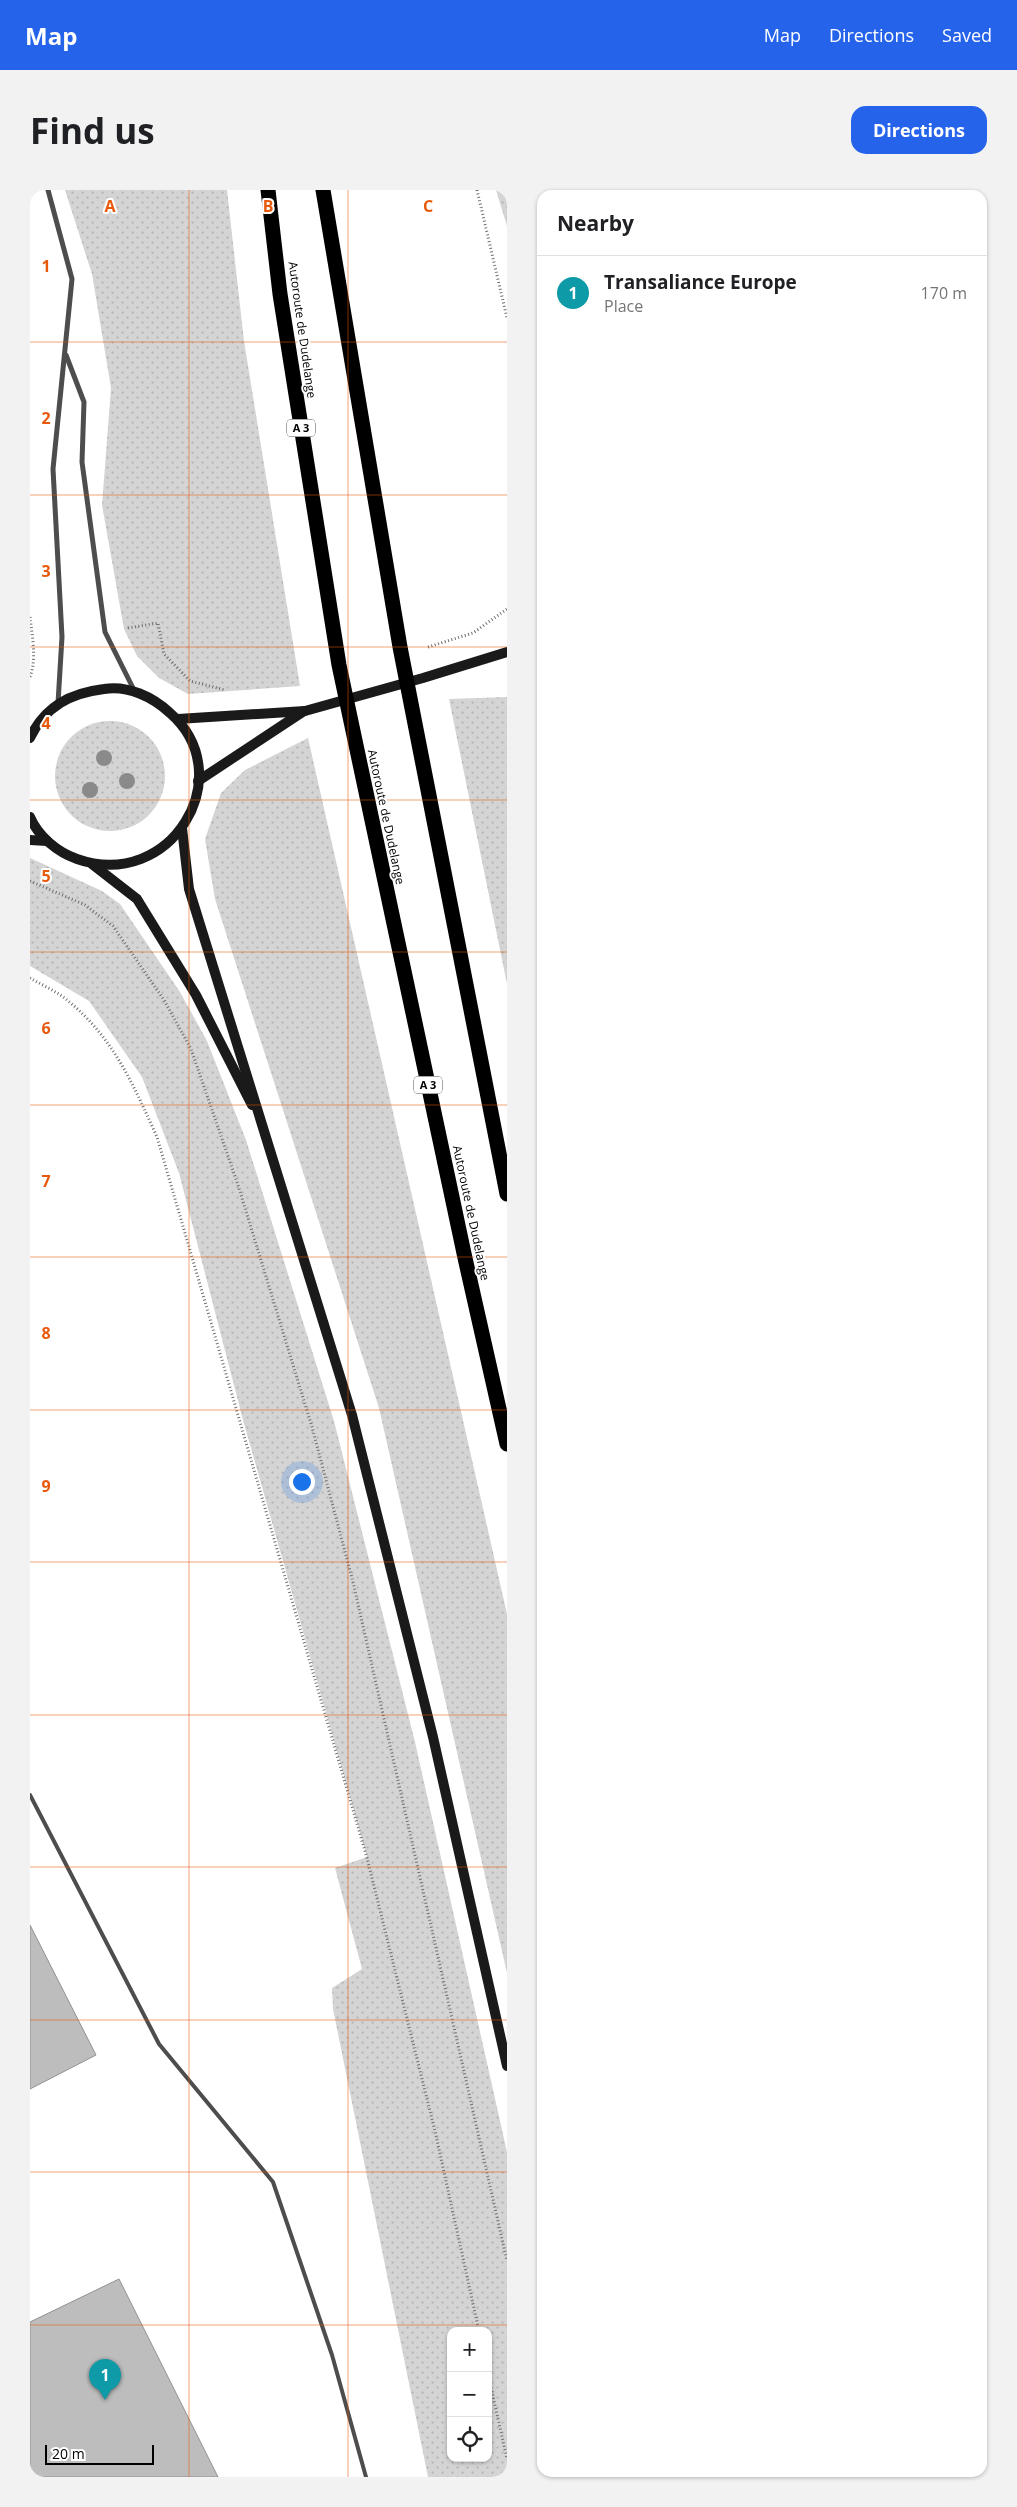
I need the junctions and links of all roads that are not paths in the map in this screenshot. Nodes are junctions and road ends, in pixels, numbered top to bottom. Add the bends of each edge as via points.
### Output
1 (48, 190) edge
2 (268, 190) edge
3 (323, 190) edge
4 (66, 355) junction
5 (507, 652) edge
6 (135, 692) junction
7 (58, 704) junction
8 (304, 711) junction
9 (178, 719) junction
10 (30, 738) edge
11 (198, 781) junction
12 (30, 817) edge
13 (182, 828) junction
14 (30, 840) edge
15 (47, 841) junction
16 (92, 864) junction
17 (266, 1133) junction
18 (507, 1194) edge
19 (507, 1444) edge
20 (30, 1794) edge
21 (507, 2066) edge
22 (366, 2477) edge

1 - 4 street via 72,279
2 - 19 highway, Autoroute de Dudelange / A 3 via 280,294 339,665
3 - 18 highway via 400,646
4 - 6 street via 84,402 82,462 105,632
4 - 7 street via 53,469 62,637
5 - 8 main road
6 - 7 main road via 109,688 82,692
6 - 9 main road via 158,702
7 - 10 main road via 36,725
8 - 9 main road
8 - 11 main road
9 - 11 main road via 194,752
11 - 13 main road via 194,805
12 - 15 main road
13 - 16 main road via 165,847 143,859 118,866
13 - 17 main road via 189,890
14 - 15 main road
15 - 16 main road via 68,856
16 - 17 main road via 137,898 196,995
17 - 21 main road via 352,1414 394,1576
20 - 22 lane via 159,2044 273,2182 332,2355

